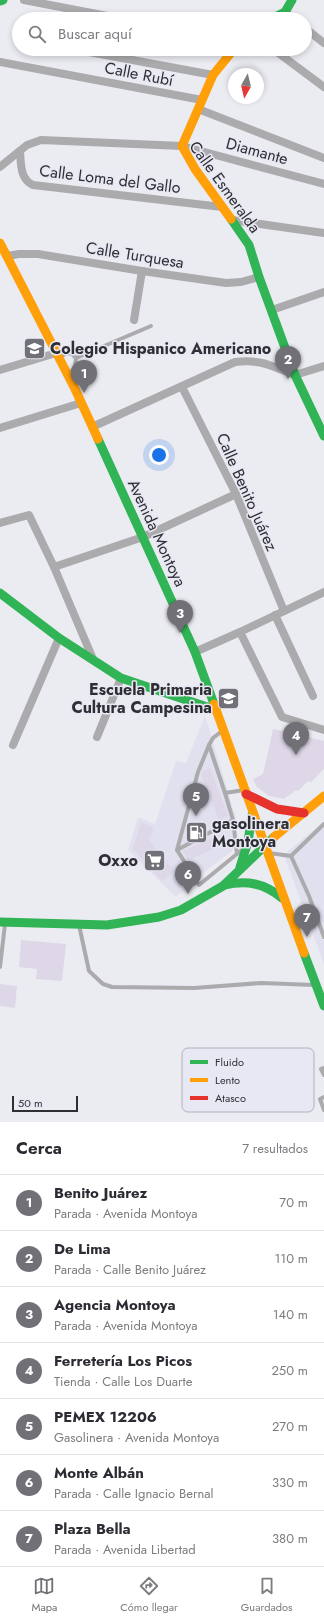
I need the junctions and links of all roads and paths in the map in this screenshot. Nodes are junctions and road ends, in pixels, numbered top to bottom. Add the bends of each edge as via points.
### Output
1 (4, 0) edge
2 (24, 0) edge
3 (292, 0) edge
4 (0, 1) edge
5 (87, 12) edge
6 (285, 12) edge
7 (312, 34) edge
8 (324, 43) edge
9 (111, 56) edge
10 (228, 56) edge
11 (282, 56) edge
12 (0, 62) edge
13 (213, 75) junction
14 (324, 87) edge
15 (202, 100) junction
16 (198, 109) junction
17 (182, 146) junction
18 (20, 151) junction
19 (324, 158) edge
20 (0, 167) edge
21 (324, 184) edge
22 (222, 207) junction
23 (232, 220) junction
24 (324, 233) edge
25 (0, 243) edge
26 (7, 256) junction
27 (142, 271) junction
28 (259, 277) junction
29 (324, 292) edge
30 (272, 310) junction
31 (134, 320) dead end
32 (151, 326) dead end
33 (57, 355) junction
34 (76, 358) junction
35 (324, 366) edge
36 (0, 370) edge
37 (295, 376) junction
38 (69, 377) junction
39 (182, 386) junction
40 (81, 403) junction
41 (92, 426) junction
42 (0, 428) edge
43 (324, 436) edge
44 (236, 494) junction
45 (0, 523) edge
46 (143, 537) junction
47 (54, 567) junction
48 (0, 592) edge
49 (324, 592) edge
50 (284, 611) junction
51 (275, 615) junction
52 (240, 632) junction
53 (59, 638) junction
54 (195, 652) junction
55 (93, 659) junction
56 (121, 678) junction
57 (313, 696) dead end
58 (216, 710) junction
59 (223, 730) junction
60 (324, 730) edge
61 (97, 737) dead end
62 (13, 745) dead end
63 (209, 745) junction
64 (245, 792) junction
65 (225, 793) junction
66 (324, 796) edge
67 (252, 813) junction
68 (304, 813) junction
69 (233, 820) junction
70 (324, 824) edge
71 (247, 846) junction
72 (266, 849) junction
73 (177, 850) junction
74 (237, 854) junction
75 (291, 856) junction
76 (240, 869) junction
77 (199, 885) junction
78 (223, 886) junction
79 (206, 896) junction
80 (284, 900) junction
81 (2, 922) edge
82 (78, 924) junction
83 (324, 937) edge
84 (0, 967) edge
85 (316, 985) junction
86 (324, 1006) edge
87 (324, 1068) edge
88 (324, 1075) edge
89 (324, 1097) edge
90 (324, 1110) edge

1 - 4 main road
2 - 5 street
3 - 6 main road
7 - 8 street
9 - 13 street
10 - 13 main road
11 - 14 street
12 - 15 street, Calle Rubí
13 - 15 main road
15 - 16 main road
16 - 17 main road
16 - 19 street
17 - 18 street, Calle Esmeralda via 41,140
17 - 21 street, Diamante
17 - 22 main road, Calle Esmeralda
18 - 20 street, Calle Esmeralda
18 - 22 street, Calle Loma del Gallo via 24,177 27,182 33,184
22 - 23 main road, Calle Esmeralda
23 - 24 street
23 - 28 main road, Calle Esmeralda via 249,245
25 - 26 main road, Avenida Montoya
26 - 27 street, Calle Turquesa via 38,254
26 - 33 main road, Avenida Montoya
27 - 28 street, Calle Turquesa via 226,283
27 - 31 street
28 - 30 main road, Calle Esmeralda
29 - 30 street
30 - 37 main road, Calle Esmeralda
32 - 34 lane
33 - 34 lane via 67,353
33 - 36 street
33 - 38 main road, Avenida Montoya
34 - 38 lane
35 - 37 street
37 - 39 street via 261,362 249,360 235,362
37 - 43 main road, Calle Esmeralda
38 - 40 main road, Avenida Montoya
39 - 41 street
39 - 44 street, Calle Benito Juárez
40 - 41 main road, Avenida Montoya
40 - 42 street
41 - 46 main road, Avenida Montoya
44 - 46 street
44 - 50 street, Calle Benito Juárez
45 - 47 street via 28,515
46 - 47 street
46 - 54 main road, Avenida Montoya
47 - 55 street
48 - 53 main road
49 - 50 street
50 - 51 street
51 - 52 street
51 - 57 street
52 - 54 street
52 - 60 street via 282,717
53 - 55 main road
53 - 62 street
54 - 58 main road, Avenida Montoya
55 - 56 main road
56 - 58 main road
56 - 61 street
58 - 59 main road, Avenida Montoya
59 - 63 lane
59 - 64 main road, Avenida Montoya
63 - 65 lane
63 - 73 lane via 198,772
64 - 65 lane
64 - 67 main road, Avenida Montoya
64 - 68 main road via 277,809
65 - 69 lane
66 - 68 main road
67 - 71 main road
67 - 72 main road, Avenida Montoya
68 - 72 main road
69 - 73 lane
69 - 74 lane
70 - 75 lane
71 - 74 lane
71 - 76 main road
72 - 75 lane
72 - 76 main road
72 - 80 main road, Avenida Montoya
73 - 77 lane
74 - 77 lane
75 - 83 lane
76 - 78 main road
77 - 79 lane
78 - 79 main road
78 - 80 main road via 237,882 255,882 272,888
79 - 82 main road via 181,910 159,917 107,924
80 - 85 main road, Avenida Montoya
81 - 82 main road
81 - 84 lane via 3,945
82 - 85 lane via 89,971 104,984 112,987 194,988 261,983
85 - 86 main road, Avenida Montoya
87 - 88 lane
89 - 90 lane via 320,1099

